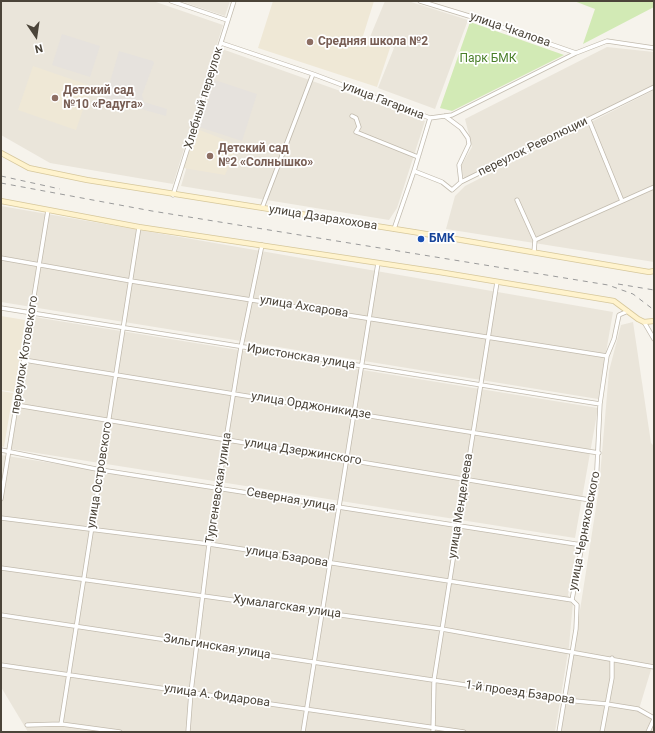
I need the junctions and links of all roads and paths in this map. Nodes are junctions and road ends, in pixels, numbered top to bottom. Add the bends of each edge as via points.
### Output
1 (171, 1) edge
2 (234, 1) edge
3 (420, 1) edge
4 (227, 20) junction
5 (221, 43) junction
6 (654, 48) edge
7 (576, 53) junction
8 (313, 74) junction
9 (654, 87) edge
10 (352, 116) dead end
11 (445, 116) junction
12 (430, 118) junction
13 (589, 120) junction
14 (1, 153) edge
15 (418, 157) junction
16 (414, 172) junction
17 (461, 182) junction
18 (654, 187) edge
19 (173, 195) junction
20 (517, 200) dead end
21 (1, 201) edge
22 (622, 201) junction
23 (262, 208) junction
24 (48, 210) junction
25 (139, 227) junction
26 (394, 229) junction
27 (535, 240) junction
28 (262, 245) junction
29 (534, 252) junction
30 (1, 258) edge
31 (378, 263) junction
32 (39, 264) junction
33 (652, 272) edge
34 (131, 280) junction
35 (497, 282) junction
36 (250, 299) junction
37 (1, 308) edge
38 (628, 311) junction
39 (32, 312) junction
40 (369, 317) junction
41 (654, 321) edge
42 (644, 322) junction
43 (123, 328) junction
44 (487, 338) junction
45 (654, 339) edge
46 (241, 347) junction
47 (606, 356) junction
48 (24, 360) junction
49 (361, 366) junction
50 (115, 374) junction
51 (480, 386) junction
52 (233, 394) junction
53 (600, 404) junction
54 (16, 405) junction
55 (354, 413) junction
56 (109, 420) junction
57 (472, 432) junction
58 (227, 440) junction
59 (1, 450) edge
60 (9, 452) junction
61 (599, 453) junction
62 (346, 459) junction
63 (101, 470) junction
64 (466, 479) junction
65 (219, 487) junction
66 (1, 499) edge
67 (590, 500) junction
68 (339, 508) junction
69 (1, 518) edge
70 (458, 525) junction
71 (92, 530) junction
72 (209, 544) junction
73 (582, 545) junction
74 (330, 564) junction
75 (1, 568) edge
76 (84, 580) junction
77 (449, 580) junction
78 (202, 595) junction
79 (572, 600) junction
80 (322, 612) junction
81 (1, 615) edge
82 (77, 626) junction
83 (442, 629) junction
84 (197, 644) junction
85 (572, 652) junction
86 (612, 658) junction
87 (314, 662) junction
88 (1, 665) edge
89 (654, 667) edge
90 (69, 674) junction
91 (434, 680) junction
92 (191, 692) junction
93 (565, 700) junction
94 (607, 704) junction
95 (306, 709) junction
96 (654, 719) edge
97 (61, 724) junction
98 (26, 725) dead end
99 (433, 730) edge
100 (120, 732) edge
101 (188, 732) edge
102 (303, 732) edge
103 (464, 732) edge
104 (559, 732) edge
105 (602, 732) edge
106 (648, 732) edge

1 - 4 street
2 - 4 street, Хлебный переулок
3 - 7 street, улица Чкалова
4 - 5 street, Хлебный переулок
5 - 8 street, улица Гагарина
5 - 19 street, Хлебный переулок
6 - 7 street, улица Гагарина via 607,41
7 - 11 street, улица Гагарина via 452,115
8 - 12 street, улица Гагарина
8 - 23 street
9 - 13 street, переулок Революции
10 - 15 street via 356,118 359,127 356,132
11 - 12 street, улица Гагарина
11 - 17 street via 461,128 470,144 459,165
12 - 15 street
13 - 17 street, переулок Революции
13 - 22 street
14 - 19 street, улица Дзарахохова via 29,168
15 - 16 street
16 - 17 street, переулок Революции via 442,182 452,190
16 - 26 street
18 - 22 street
19 - 23 street, улица Дзарахохова
20 - 27 street
21 - 24 street
22 - 27 street
23 - 26 street, улица Дзарахохова
24 - 25 street
24 - 32 street, переулок Котовского
25 - 28 street
25 - 34 street, улица Островского
26 - 29 street, улица Дзарахохова
27 - 29 street
28 - 31 street
28 - 36 street, Тургеневская улица
29 - 33 street, улица Дзарахохова
30 - 32 street, улица Ахсарова
31 - 35 street
31 - 40 street
32 - 34 street, улица Ахсарова
32 - 39 street, переулок Котовского
34 - 36 street, улица Ахсарова
34 - 43 street, улица Островского
35 - 38 street via 614,300
35 - 44 street, улица Менделеева
36 - 40 street, улица Ахсарова
36 - 46 street, Тургеневская улица
37 - 39 street, Иристонская улица
38 - 42 street
38 - 47 street, улица Черняховского via 619,315 614,339
39 - 43 street, Иристонская улица
39 - 48 street, переулок Котовского
40 - 44 street, улица Ахсарова
40 - 49 street
41 - 42 street
42 - 45 street
43 - 46 street, Иристонская улица
43 - 50 street, улица Островского
44 - 47 street, улица Ахсарова
44 - 51 street, улица Менделеева
46 - 49 street, Иристонская улица
46 - 52 street, Тургеневская улица
47 - 53 street, улица Черняховского
48 - 50 street, улица Орджоникидзе
48 - 54 street, переулок Котовского
49 - 51 street, Иристонская улица
49 - 55 street
50 - 52 street, улица Орджоникидзе
50 - 56 street, улица Островского
51 - 53 street, Иристонская улица
51 - 57 street, улица Менделеева
52 - 55 street, улица Орджоникидзе
52 - 58 street, Тургеневская улица
53 - 61 street, улица Черняховского
54 - 56 street, улица Дзержинского
54 - 60 street, переулок Котовского
55 - 57 street, улица Орджоникидзе
55 - 62 street
56 - 58 street, улица Дзержинского
56 - 63 street, улица Островского
57 - 61 street, улица Орджоникидзе
57 - 64 street, улица Менделеева
58 - 62 street, улица Дзержинского
58 - 65 street, Тургеневская улица
59 - 60 street, Северная улица
60 - 63 street, Северная улица
60 - 66 street, переулок Котовского
61 - 67 street, улица Черняховского via 596,488
62 - 64 street, улица Дзержинского
62 - 68 street
63 - 65 street, Северная улица
63 - 71 street, улица Островского
64 - 67 street, улица Дзержинского
64 - 70 street, улица Менделеева
65 - 68 street, Северная улица
65 - 72 street, Тургеневская улица
67 - 73 street, улица Черняховского via 586,535
68 - 70 street, Северная улица
68 - 74 street
69 - 71 street, улица Бзарова
70 - 73 street, Северная улица
70 - 77 street, улица Менделеева
71 - 72 street, улица Бзарова
71 - 76 street, улица Островского
72 - 74 street, улица Бзарова
72 - 78 street, Тургеневская улица
73 - 79 street, улица Черняховского
74 - 77 street, улица Бзарова
74 - 80 street
75 - 76 street, Хумалагская улица
76 - 78 street, Хумалагская улица
76 - 82 street, улица Островского
77 - 79 street, улица Бзарова
77 - 83 street, улица Менделеева
78 - 80 street, Хумалагская улица
78 - 84 street, Тургеневская улица
79 - 85 street, улица Черняховского via 577,605
80 - 83 street, Хумалагская улица
80 - 87 street
81 - 82 street, Зильгинская улица
82 - 84 street, Зильгинская улица
82 - 90 street, улица Островского
83 - 85 street, Хумалагская улица
83 - 91 street, улица Менделеева
84 - 87 street, Зильгинская улица
84 - 92 street, Тургеневская улица
85 - 86 street, Хумалагская улица
85 - 93 street, улица Черняховского
86 - 89 street, Хумалагская улица
86 - 94 street via 612,678
87 - 91 street, Зильгинская улица
87 - 95 street
88 - 90 street, улица А. Фидарова
90 - 92 street, улица А. Фидарова
90 - 97 street, улица Островского
91 - 93 street, 1-й проезд Бзарова
91 - 99 street, улица Менделеева
92 - 95 street, улица А. Фидарова
92 - 101 street, Тургеневская улица
93 - 94 street, 1-й проезд Бзарова
93 - 104 street, улица Черняховского
94 - 96 street, 1-й проезд Бзарова via 638,709
94 - 105 street
95 - 99 street, улица А. Фидарова
95 - 102 street
96 - 106 street
97 - 98 street
97 - 100 street
99 - 103 street, улица А. Фидарова

